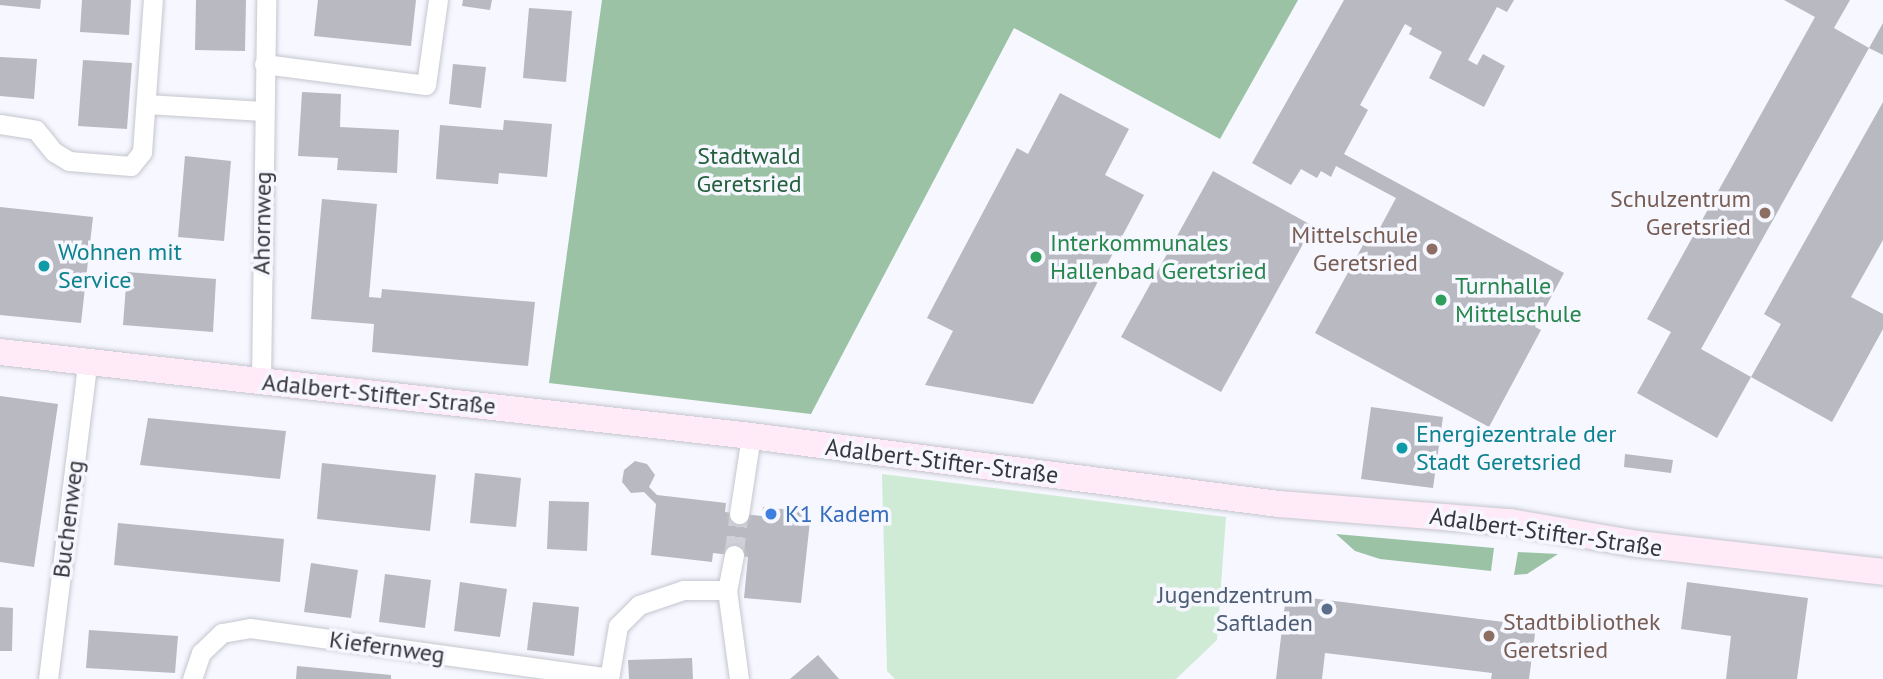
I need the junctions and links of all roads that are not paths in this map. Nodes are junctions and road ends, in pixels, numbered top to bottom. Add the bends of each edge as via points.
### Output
1 (153, 0) edge
2 (266, 0) edge
3 (438, 0) edge
4 (264, 64) junction
5 (146, 104) junction
6 (263, 111) junction
7 (0, 124) edge
8 (0, 352) edge
9 (89, 359) junction
10 (261, 381) junction
11 (751, 436) junction
12 (739, 514) tunnel mouth
13 (734, 555) tunnel mouth
14 (1883, 572) edge
15 (727, 590) junction
16 (609, 678) edge
17 (48, 679) edge
18 (192, 679) edge
19 (740, 679) edge

1 - 5 street
2 - 4 street, Ahornweg
3 - 4 street via 426,85
4 - 6 street, Ahornweg
5 - 6 street
5 - 7 street via 142,152 131,166 69,161 54,152 36,130
6 - 10 street, Ahornweg
8 - 9 street, Adalbert-Stifter-Straße
9 - 10 street, Adalbert-Stifter-Straße
9 - 17 street, Buchenweg
10 - 11 street, Adalbert-Stifter-Straße
11 - 12 street
11 - 14 street, Adalbert-Stifter-Straße via 1279,504 1510,522 1638,544
13 - 15 street
15 - 16 street via 683,590 639,606 618,626
15 - 19 street
16 - 18 street, Kiefernweg via 250,628 222,633 201,653

